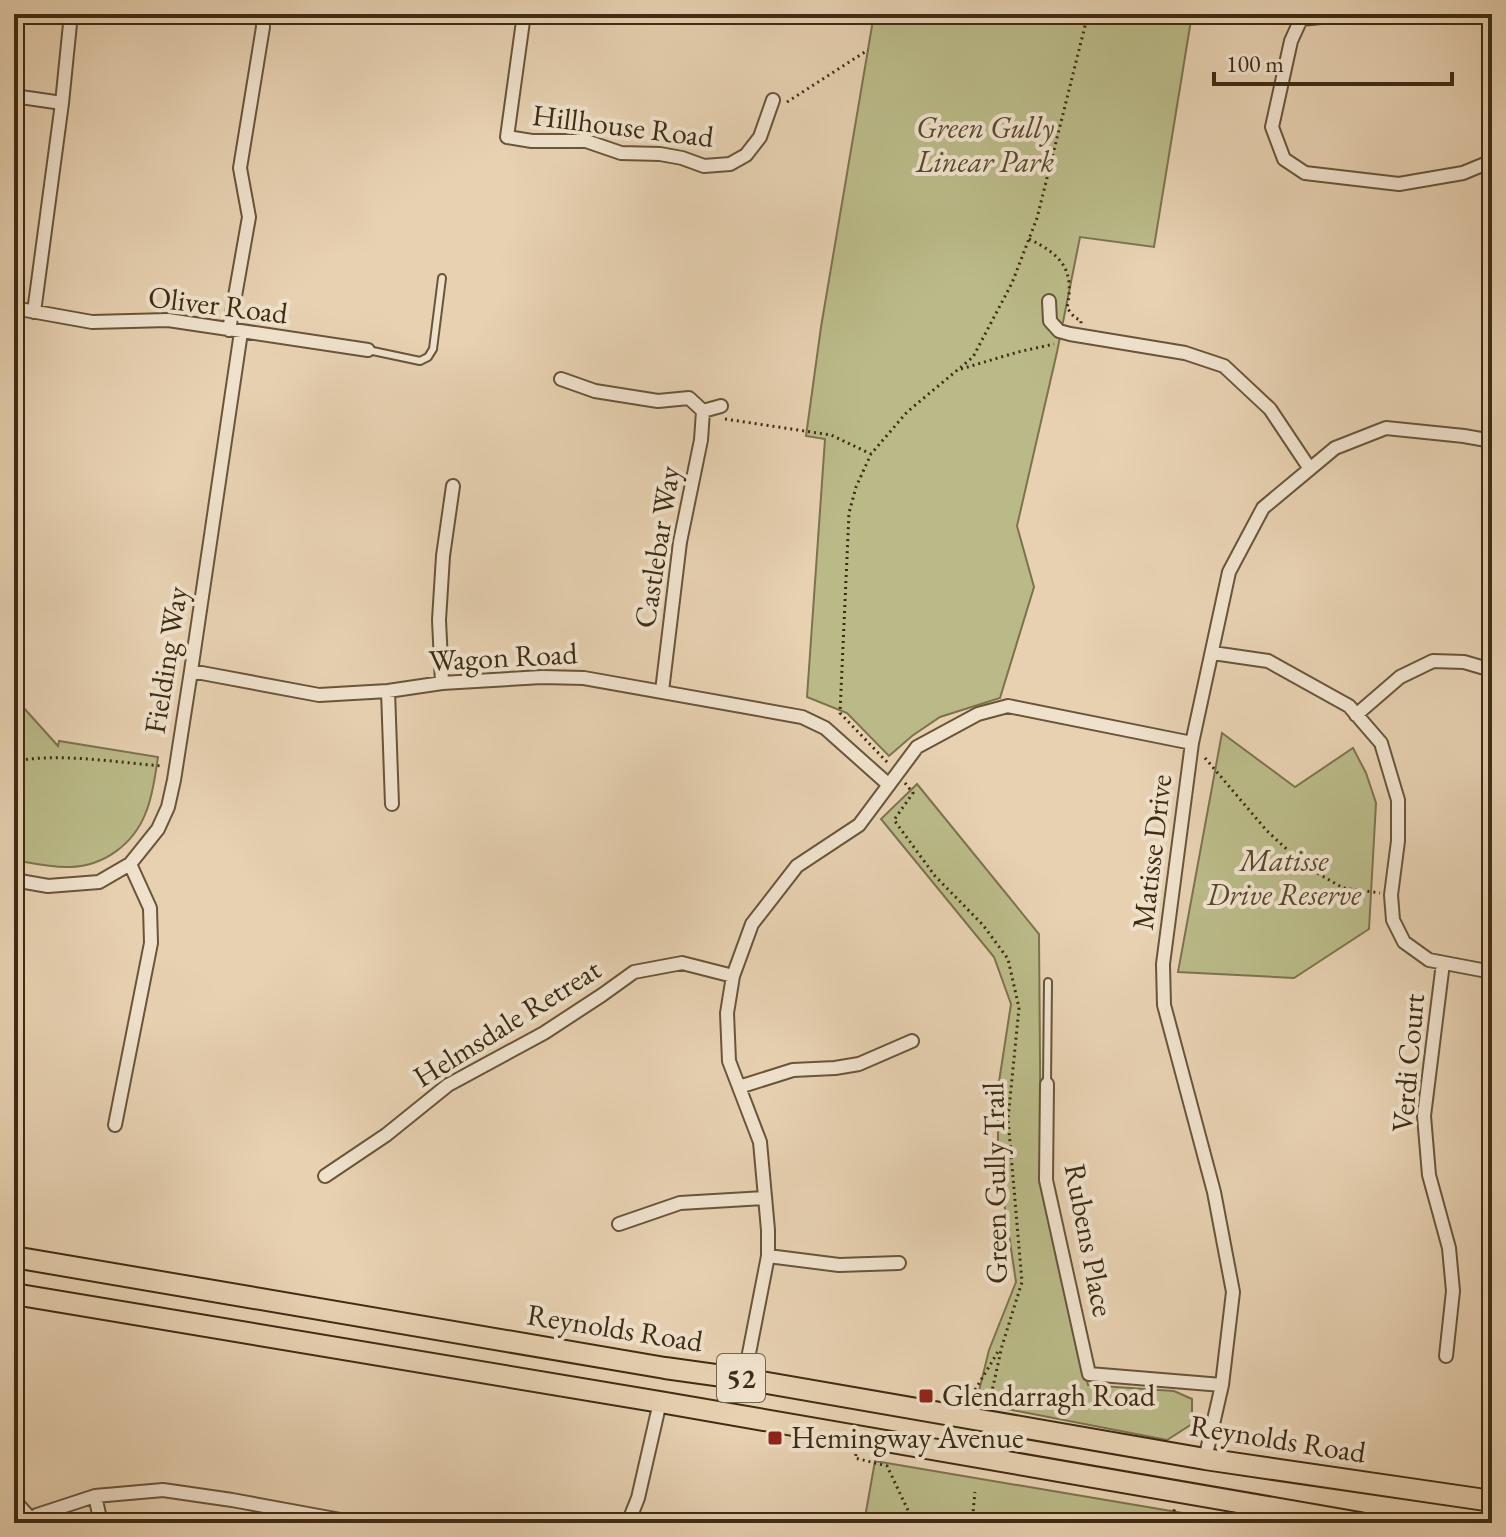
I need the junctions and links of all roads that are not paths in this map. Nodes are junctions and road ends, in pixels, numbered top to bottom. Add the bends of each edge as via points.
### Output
1 (71, 14) edge
2 (262, 14) edge
3 (524, 14) edge
4 (1321, 17) dead end
5 (14, 96) edge
6 (773, 100) dead end
7 (62, 103) junction
8 (1492, 161) edge
9 (442, 278) dead end
10 (1049, 301) dead end
11 (14, 308) edge
12 (34, 312) junction
13 (235, 331) junction
14 (368, 350) joint
15 (561, 379) dead end
16 (721, 406) dead end
17 (703, 411) junction
18 (1492, 441) edge
19 (1310, 469) junction
20 (453, 486) dead end
21 (1213, 653) junction
22 (191, 671) junction
23 (1492, 673) edge
24 (442, 683) junction
25 (388, 691) junction
26 (662, 691) junction
27 (1356, 715) junction
28 (1192, 743) junction
29 (889, 785) junction
30 (392, 804) dead end
31 (130, 864) junction
32 (14, 880) edge
33 (1443, 963) junction
34 (1492, 972) edge
35 (733, 976) junction
36 (1048, 982) dead end
37 (912, 1041) dead end
38 (1047, 1084) joint
39 (739, 1087) junction
40 (115, 1125) dead end
41 (325, 1176) dead end
42 (765, 1198) junction
43 (619, 1224) dead end
44 (768, 1256) junction
45 (14, 1257) edge
46 (899, 1263) dead end
47 (14, 1294) edge
48 (1446, 1356) dead end
49 (665, 1368) junction
50 (744, 1379) junction
51 (1222, 1385) junction
52 (660, 1402) junction
53 (1205, 1459) junction
54 (1199, 1494) junction
55 (95, 1496) junction
56 (14, 1500) edge
57 (1492, 1501) edge
58 (27, 1520) edge
59 (101, 1523) edge
60 (357, 1523) edge
61 (628, 1523) edge
62 (1360, 1523) edge

1 - 7 street
2 - 13 street, Fielding Way via 240,168 249,217
3 - 6 street, Hillhouse Road via 507,137 586,141 621,153 660,154 704,166 730,164 746,155 760,137
4 - 8 street via 1301,19 1291,41 1272,127 1284,159 1305,173 1399,184 1463,173
5 - 7 street
7 - 12 street
9 - 14 lane via 428,357 420,361
10 - 19 street via 1050,321 1059,331 1185,353 1224,366 1270,409
11 - 12 street, Oliver Road
12 - 13 street, Oliver Road via 92,322 168,320
13 - 14 street, Oliver Road
13 - 22 street, Fielding Way
15 - 17 street via 595,391 658,401 689,398
16 - 17 street
17 - 26 street, Castlebar Way
18 - 19 street, Matisse Drive via 1386,428 1335,448
19 - 21 street, Matisse Drive via 1263,508 1229,572
20 - 24 street via 439,620
21 - 27 street via 1268,661 1349,706
21 - 28 street, Matisse Drive
22 - 25 street, Wagon Road via 319,695
22 - 31 street, Fielding Way via 168,807
23 - 27 street via 1464,662 1433,661 1400,677
24 - 25 street, Wagon Road
24 - 26 street, Wagon Road via 584,678
25 - 30 street
26 - 29 street, Wagon Road via 802,717 825,728
27 - 33 street via 1381,743 1398,800 1393,920 1404,942
28 - 29 street via 1008,706 978,714 917,747
28 - 51 street, Matisse Drive via 1163,964 1164,1005 1214,1192 1233,1292
29 - 35 street via 859,825 797,866 752,924
31 - 32 street, Fielding Way via 99,882 48,886
31 - 40 street via 150,908 151,943
33 - 34 street
33 - 48 street, Verdi Court via 1424,1116 1429,1175 1452,1277
35 - 39 street via 727,1013 729,1061
35 - 41 street, Helmsdale Retreat via 682,963 634,972 544,1033 448,1085
36 - 38 lane, Rubens Place
37 - 39 street via 859,1064 793,1070
38 - 51 street, Rubens Place via 1046,1180 1089,1374
39 - 42 street via 760,1142
42 - 43 street via 680,1203
42 - 44 street
44 - 46 street via 839,1265
44 - 50 street
45 - 49 main road, Reynolds Road / 52
47 - 52 main road, 52
49 - 50 main road, Reynolds Road / 52
49 - 52 main road
50 - 53 main road, Reynolds Road / 52
51 - 53 street, Matisse Drive
52 - 54 main road, 52
52 - 61 street
53 - 54 main road
53 - 57 main road, Reynolds Road / 52
54 - 62 main road, 52
55 - 58 street
55 - 59 street
55 - 60 street via 163,1490
56 - 58 street

